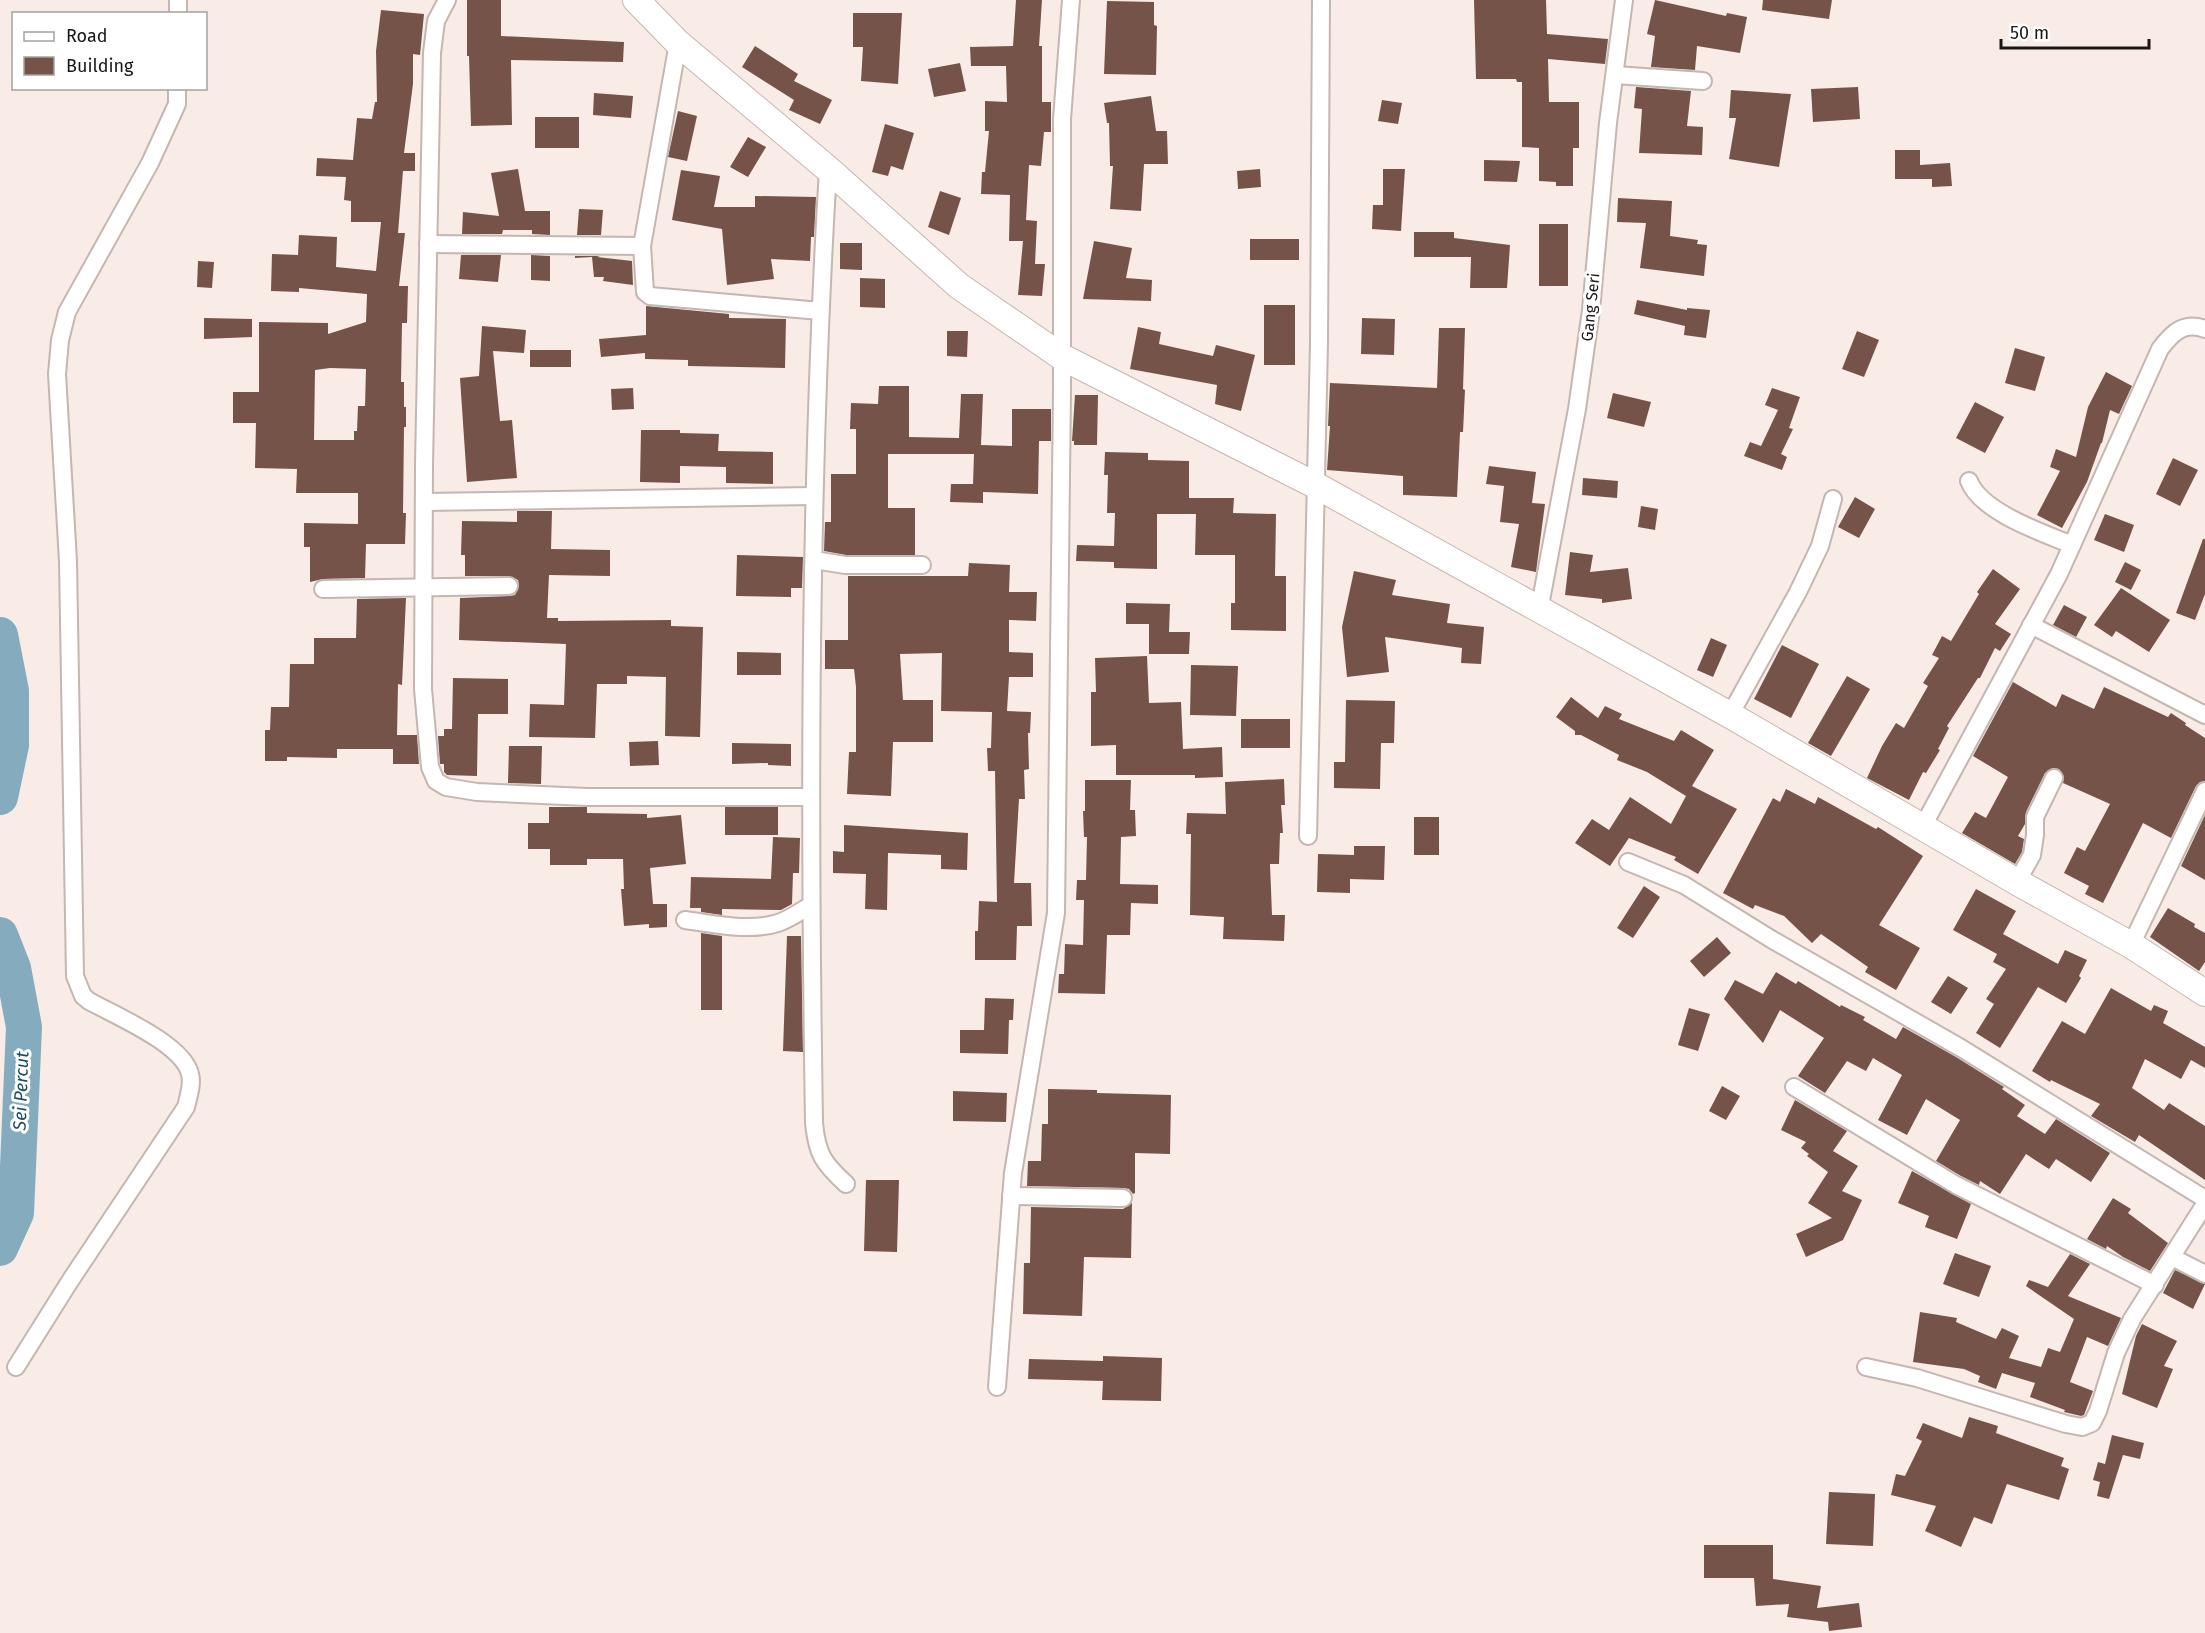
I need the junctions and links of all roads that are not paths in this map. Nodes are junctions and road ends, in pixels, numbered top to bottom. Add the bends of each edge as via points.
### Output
1 (447, 0) edge
2 (636, 0) edge
3 (1071, 0) edge
4 (1321, 0) edge
5 (1624, 0) edge
6 (678, 43) junction
7 (1615, 75) junction
8 (1703, 81) dead end
9 (177, 90) edge
10 (828, 169) junction
11 (428, 244) junction
12 (642, 246) junction
13 (820, 311) junction
14 (2205, 329) edge
15 (1062, 357) junction
16 (1969, 481) dead end
17 (1317, 486) junction
18 (814, 496) junction
19 (1833, 499) dead end
20 (425, 502) junction
21 (2072, 545) junction
22 (814, 560) junction
23 (922, 565) dead end
24 (509, 586) dead end
25 (424, 587) junction
26 (323, 589) dead end
27 (1539, 610) junction
28 (2031, 625) junction
29 (2205, 715) edge
30 (1730, 716) junction
31 (2054, 778) dead end
32 (2205, 791) edge
33 (811, 797) junction
34 (2200, 812) edge
35 (1922, 828) junction
36 (1308, 836) dead end
37 (1628, 862) dead end
38 (2017, 882) junction
39 (811, 905) junction
40 (685, 920) dead end
41 (2131, 945) junction
42 (2205, 993) edge
43 (1794, 1087) dead end
44 (846, 1184) dead end
45 (1011, 1196) junction
46 (1123, 1198) dead end
47 (2205, 1199) edge
48 (2205, 1204) edge
49 (2172, 1257) junction
50 (2205, 1274) edge
51 (2155, 1285) junction
52 (16, 1367) dead end
53 (1866, 1367) dead end
54 (997, 1387) dead end

1 - 11 street via 436,21 432,53
2 - 6 main road
3 - 15 street via 1062,119
4 - 17 street
5 - 7 street, Gang Seri
6 - 10 main road
6 - 12 street
7 - 8 street
7 - 27 street, Gang Seri via 1577,409
9 - 52 street via 177,104 150,163 67,312 57,374 68,561 75,976 89,1001 168,1044 190,1075 189,1091 186,1107
10 - 13 street
10 - 15 main road via 959,286
11 - 12 street
11 - 20 street
12 - 13 street via 647,295
13 - 18 street
14 - 21 street via 2180,329 2160,349
15 - 17 main road
15 - 45 street via 1056,914
16 - 21 street via 1973,491 2003,513
17 - 27 main road
17 - 36 street
18 - 20 street
18 - 22 street
19 - 30 street via 1820,546
20 - 25 street
21 - 28 street
22 - 23 street via 845,565
22 - 33 street
24 - 25 street
25 - 26 street
25 - 33 street via 423,689 430,767 436,781 446,787 586,797
27 - 30 main road
28 - 29 street
28 - 35 street
30 - 35 main road
31 - 38 street via 2035,818 2032,855
32 - 34 street
33 - 39 street
34 - 41 street
35 - 38 main road
37 - 47 street via 1684,885 1961,1048
38 - 41 main road
39 - 40 street via 779,923 761,926
39 - 44 street via 816,1142 826,1167
41 - 42 main road
43 - 51 street via 1956,1185
45 - 46 street
45 - 54 street
48 - 49 street
49 - 50 street
49 - 51 street
51 - 53 street via 2132,1319 2116,1353 2092,1423 2082,1427 1917,1377

